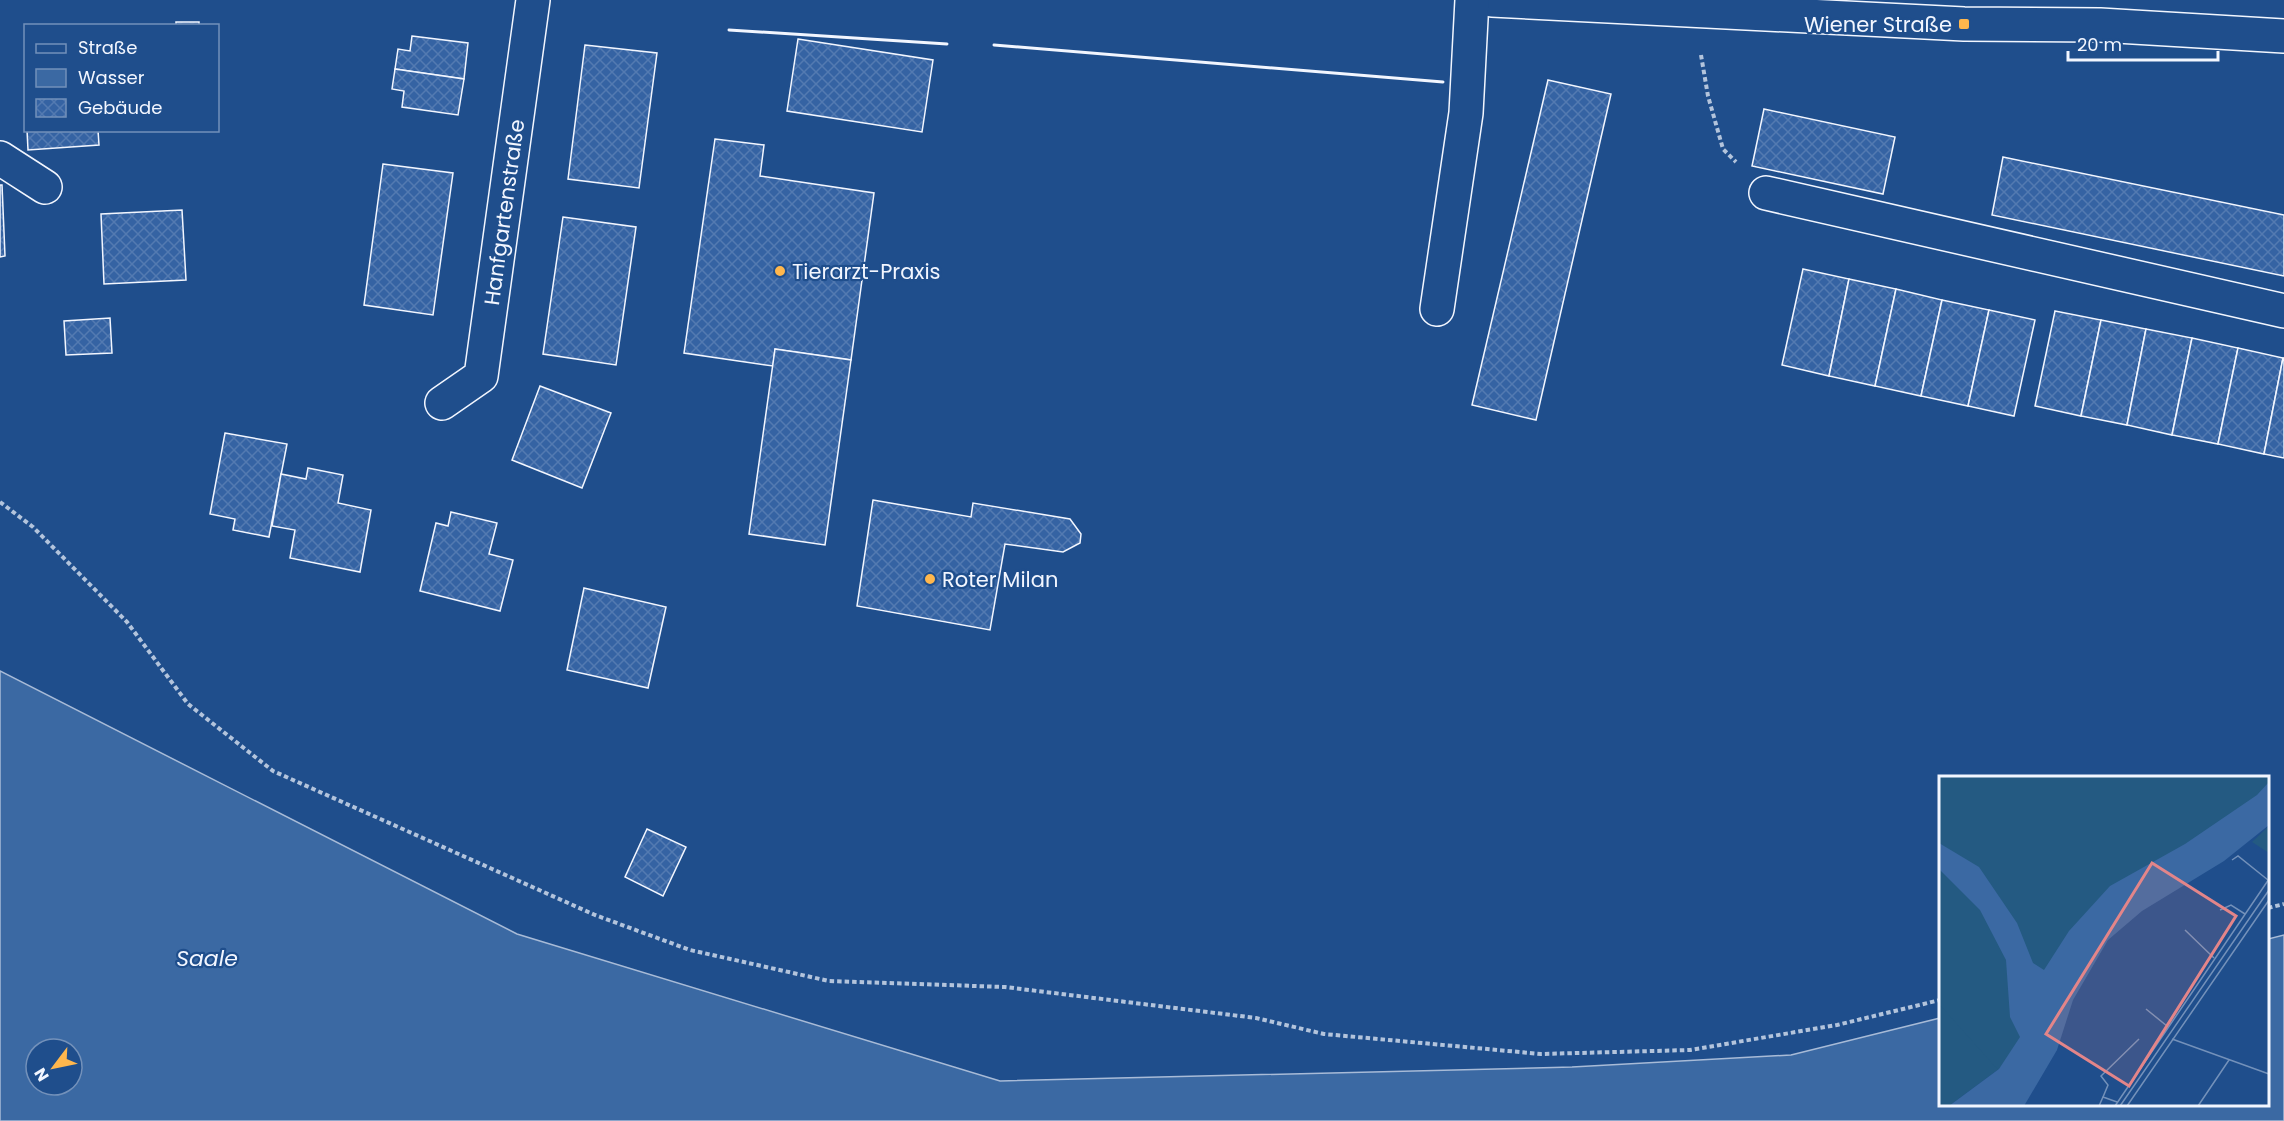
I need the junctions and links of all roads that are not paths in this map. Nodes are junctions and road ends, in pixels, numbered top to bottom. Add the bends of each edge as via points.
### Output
1 (533, 0) edge
2 (1472, 0) edge
3 (1492, 0) edge
4 (2284, 36) edge
5 (0, 158) edge
6 (45, 187) dead end
7 (1766, 193) road end
8 (1437, 309) dead end
9 (2284, 311) edge
10 (442, 403) dead end

1 - 10 street, Hanfgartenstraße via 481,376
2 - 8 street via 1466,112
3 - 4 street
5 - 6 street
7 - 9 street

